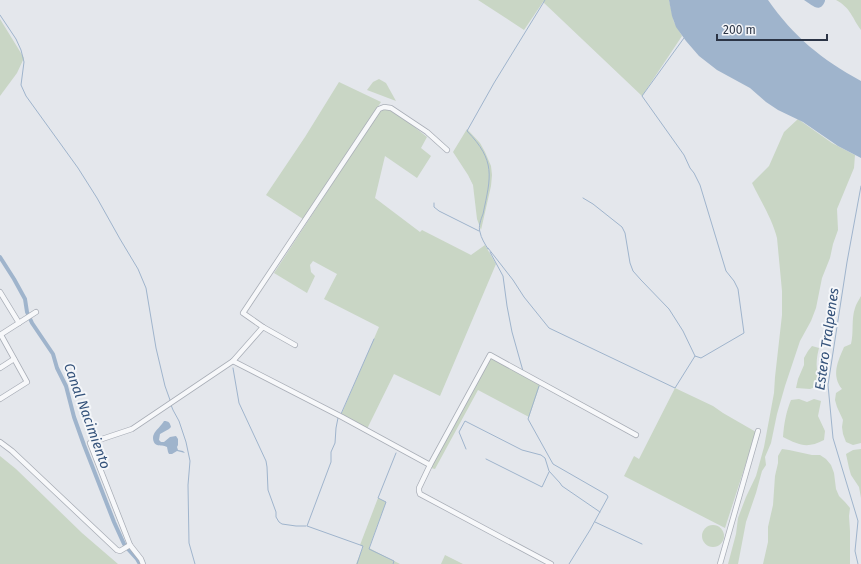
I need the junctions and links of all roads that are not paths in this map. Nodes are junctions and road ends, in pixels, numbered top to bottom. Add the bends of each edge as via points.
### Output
1 (446, 150) dead end
2 (0, 292) edge
3 (2, 301) edge
4 (36, 312) dead end
5 (19, 323) junction
6 (262, 327) junction
7 (0, 335) edge
8 (295, 345) dead end
9 (14, 359) junction
10 (233, 361) junction
11 (0, 368) edge
12 (0, 399) edge
13 (758, 431) dead end
14 (636, 435) dead end
15 (0, 442) edge
16 (430, 465) junction
17 (130, 545) junction
18 (143, 564) edge
19 (551, 564) edge
20 (720, 564) edge

1 - 6 street via 427,132 391,108 379,109 243,314
2 - 3 street
3 - 5 street
4 - 5 street
5 - 7 street
6 - 8 street
6 - 10 street
7 - 9 street
9 - 11 street
9 - 12 street via 27,382
10 - 16 street
10 - 17 street via 132,429 90,443
13 - 20 street
14 - 16 street via 490,356
15 - 17 street via 117,550 120,551
16 - 19 street via 419,488 420,494
17 - 18 street

